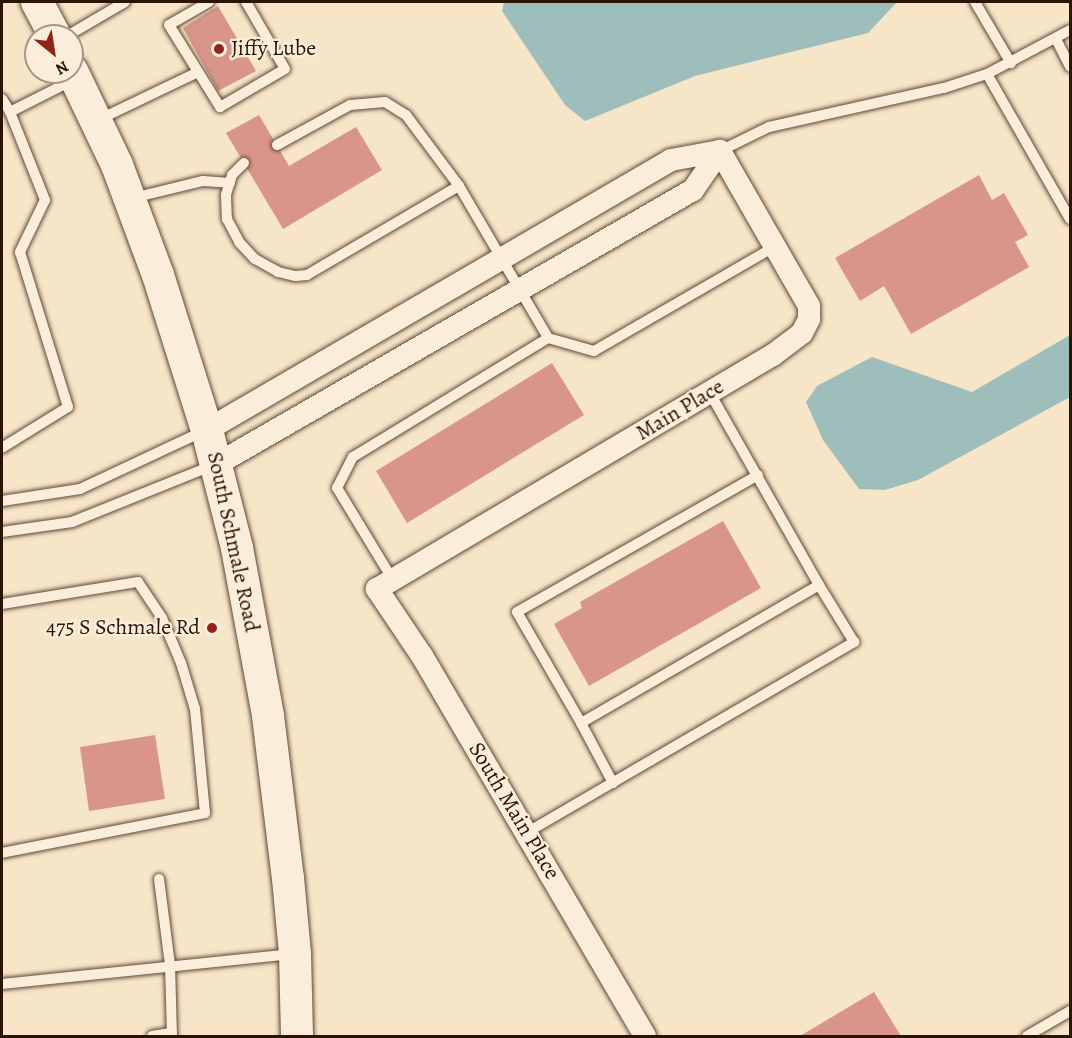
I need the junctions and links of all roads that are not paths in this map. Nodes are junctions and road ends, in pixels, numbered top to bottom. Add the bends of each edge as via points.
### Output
1 (37, 2) edge
2 (125, 2) edge
3 (209, 2) edge
4 (246, 2) edge
5 (975, 2) edge
6 (49, 24) edge
7 (84, 26) edge
8 (1071, 30) edge
9 (1056, 39) junction
10 (1011, 63) junction
11 (1071, 67) edge
12 (198, 72) junction
13 (987, 74) junction
14 (58, 84) edge
15 (78, 84) edge
16 (2, 99) edge
17 (10, 112) junction
18 (97, 121) junction
19 (277, 145) dead end
20 (720, 151) junction
21 (244, 163) dead end
22 (230, 183) junction
23 (459, 186) junction
24 (131, 198) junction
25 (1071, 219) edge
26 (776, 246) junction
27 (501, 258) junction
28 (520, 291) junction
29 (548, 338) junction
30 (710, 393) junction
31 (207, 430) junction
32 (2, 448) edge
33 (217, 464) junction
34 (758, 475) junction
35 (2, 501) edge
36 (2, 532) edge
37 (385, 585) junction
38 (819, 585) junction
39 (2, 604) edge
40 (581, 723) junction
41 (613, 783) junction
42 (526, 833) junction
43 (2, 853) edge
44 (159, 879) dead end
45 (295, 954) junction
46 (170, 965) junction
47 (2, 984) edge
48 (1071, 1011) edge
49 (172, 1035) edge
50 (152, 1036) edge
51 (297, 1036) edge
52 (645, 1036) edge
53 (1027, 1036) edge

1 - 6 main road
2 - 7 lane
3 - 12 lane via 169,25
4 - 12 lane via 285,69 220,107
5 - 10 lane
8 - 9 lane
9 - 10 lane
9 - 11 lane
10 - 13 lane
12 - 18 lane
13 - 20 lane via 944,88 769,128
13 - 25 lane
14 - 17 lane
15 - 18 main road, South Schmale Road
16 - 17 lane
17 - 32 lane via 45,200 20,252 68,406
18 - 24 main road, South Schmale Road
19 - 23 lane via 350,105 385,102 406,116
20 - 26 street, Main Place
20 - 27 street via 671,160
20 - 28 street via 693,190
21 - 22 lane
22 - 23 lane via 226,219 239,242 255,259 278,272 297,276 307,275
22 - 24 lane via 203,181
23 - 27 lane
24 - 31 main road, South Schmale Road
26 - 29 lane via 594,351
26 - 30 street, Main Place via 809,306 809,318 802,333 773,355
27 - 28 lane
27 - 31 street
28 - 29 lane
28 - 33 street
29 - 37 lane via 353,457 337,488
30 - 34 lane
30 - 37 street, Main Place
31 - 33 main road, South Schmale Road
31 - 35 lane via 80,489
33 - 36 lane via 72,522
33 - 45 main road, South Schmale Road via 268,716
34 - 38 lane
34 - 40 lane via 517,612
37 - 42 street, South Main Place
38 - 40 lane
38 - 41 lane via 854,642
39 - 43 lane via 138,582 162,618 195,709 205,813
40 - 41 lane
41 - 42 lane
42 - 52 street, South Main Place
44 - 46 lane
45 - 46 lane
45 - 51 main road, South Schmale Road
46 - 47 lane
46 - 49 lane
48 - 53 lane
49 - 50 lane

